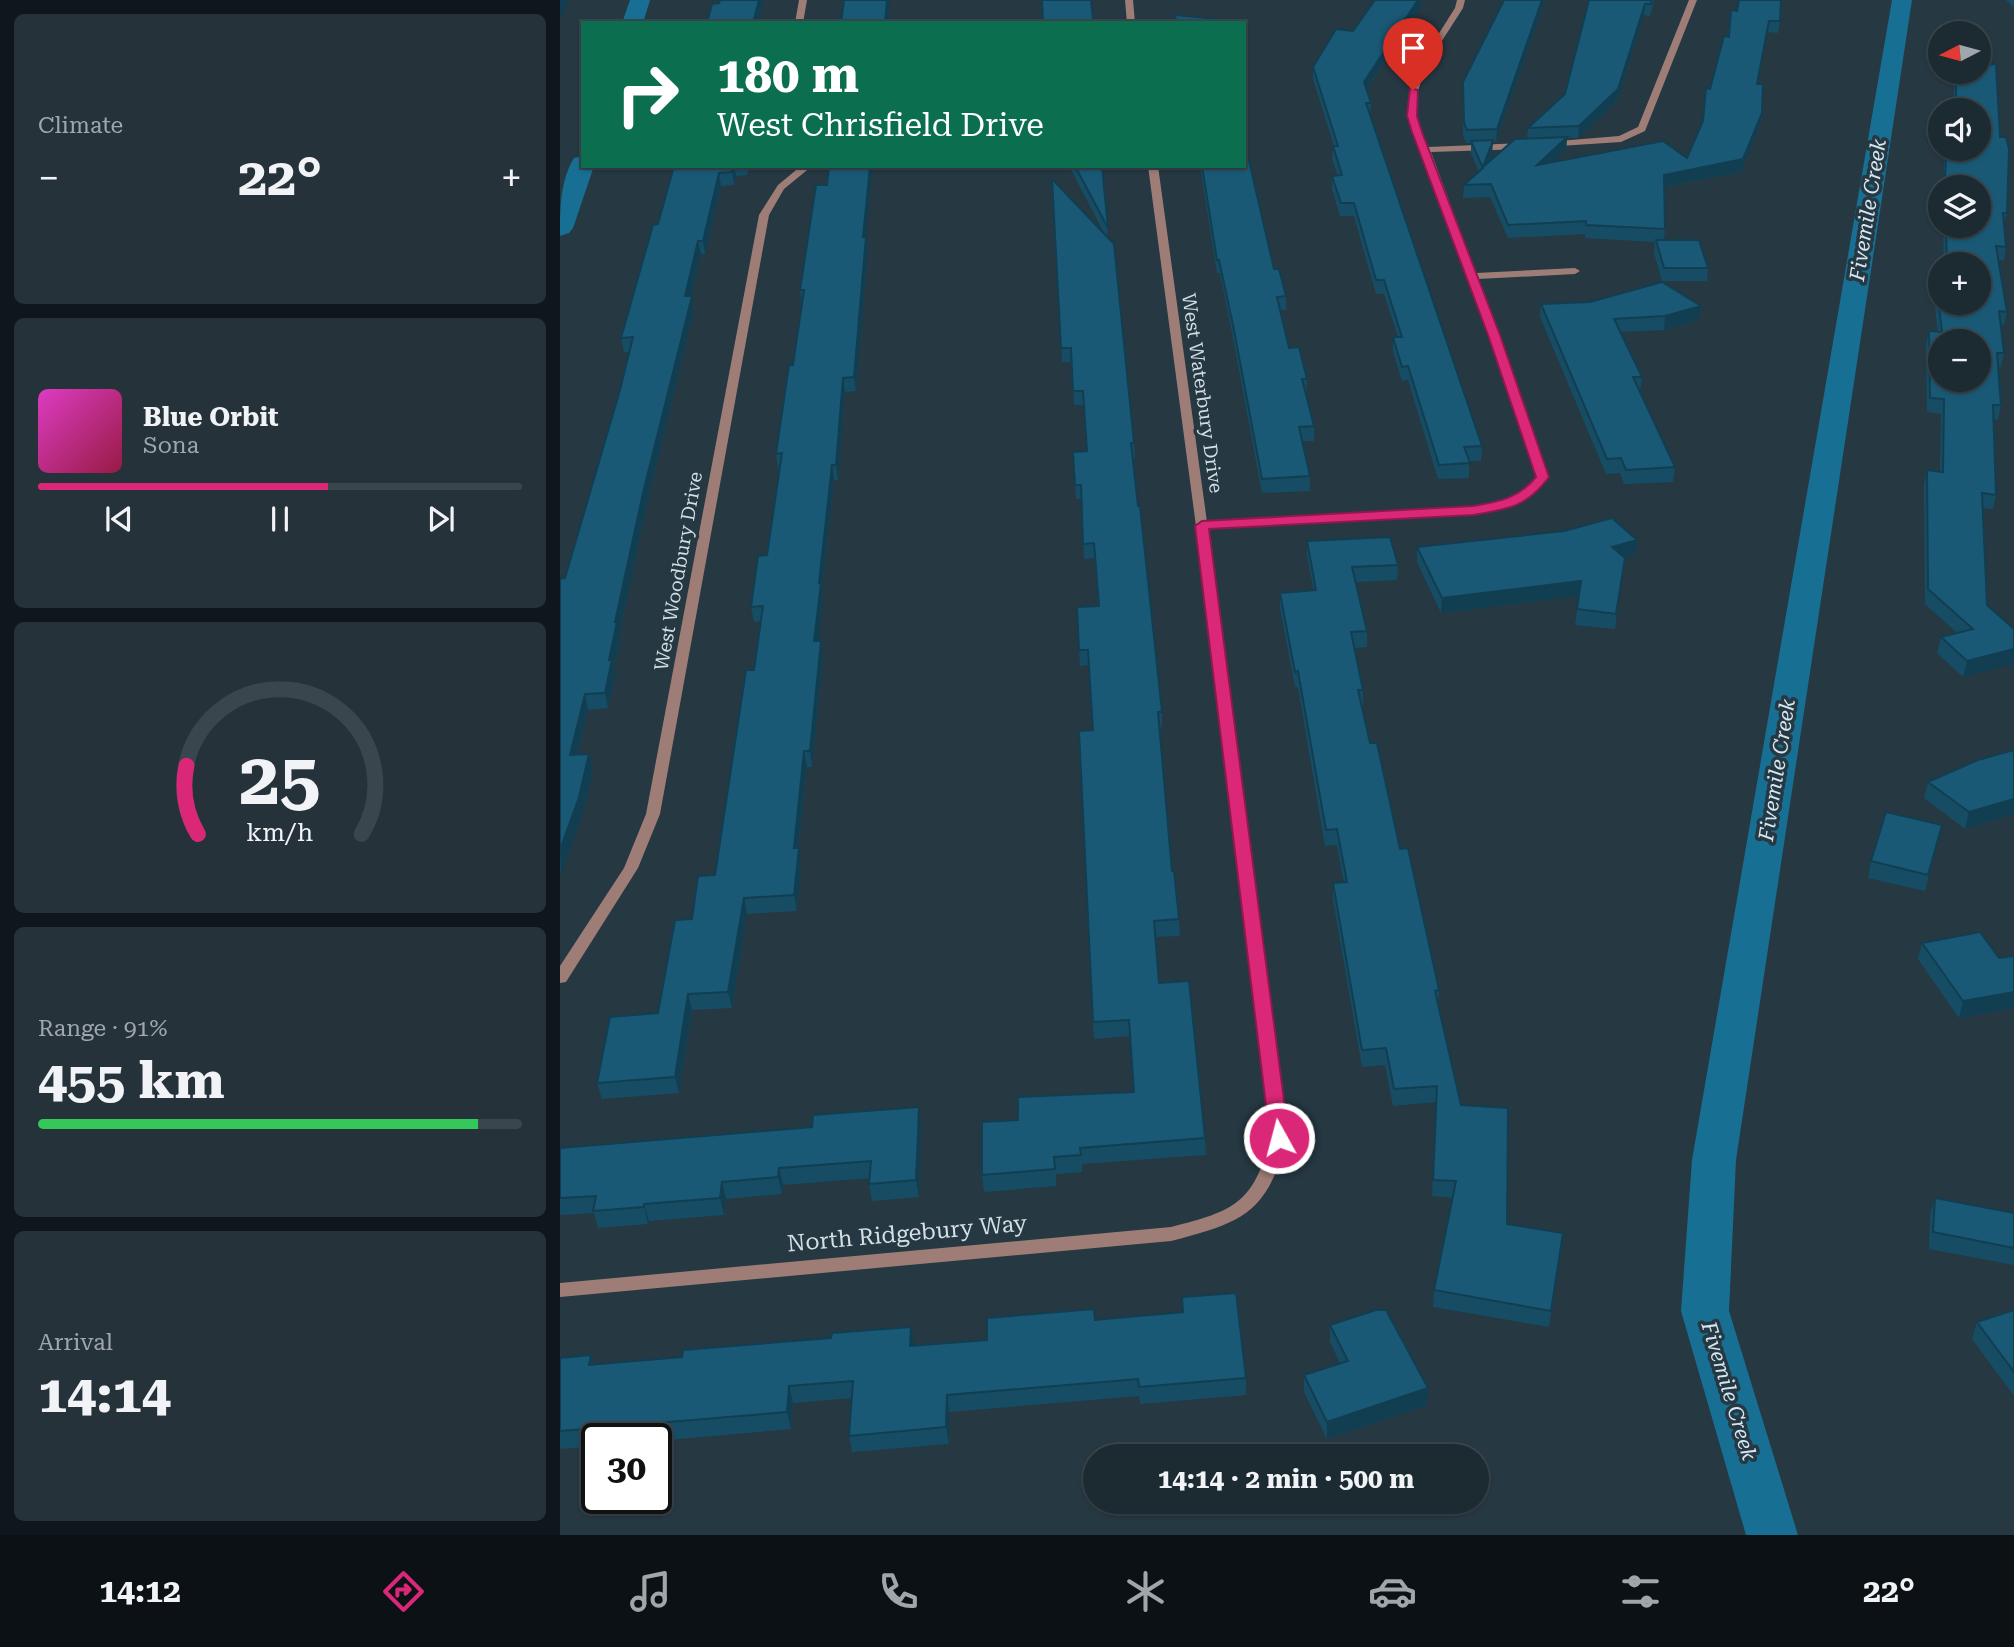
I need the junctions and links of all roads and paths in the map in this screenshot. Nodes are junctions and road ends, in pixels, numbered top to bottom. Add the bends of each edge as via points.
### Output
1 (803, 0) edge
2 (1129, 0) edge
3 (1461, 0) edge
4 (1693, 0) edge
5 (799, 21) edge
6 (1131, 21) edge
7 (1424, 150) junction
8 (804, 168) edge
9 (1153, 168) edge
10 (1575, 271) dead end
11 (1471, 276) junction
12 (1202, 526) junction
13 (560, 978) edge
14 (1253, 1202) joint
15 (560, 1290) edge

1 - 5 street
2 - 6 street
3 - 7 street via 1413,90 1412,116
4 - 7 street via 1642,129 1621,139 1590,143
7 - 11 street
8 - 13 street, West Woodbury Drive via 781,186 764,215 653,814 631,867
9 - 12 street, West Waterbury Drive
10 - 11 street
11 - 12 street via 1542,477 1530,493 1505,505 1473,510
12 - 14 street, West Waterbury Drive via 1279,1138 1272,1170
14 - 15 street, North Ridgebury Way via 1219,1222 1171,1234

